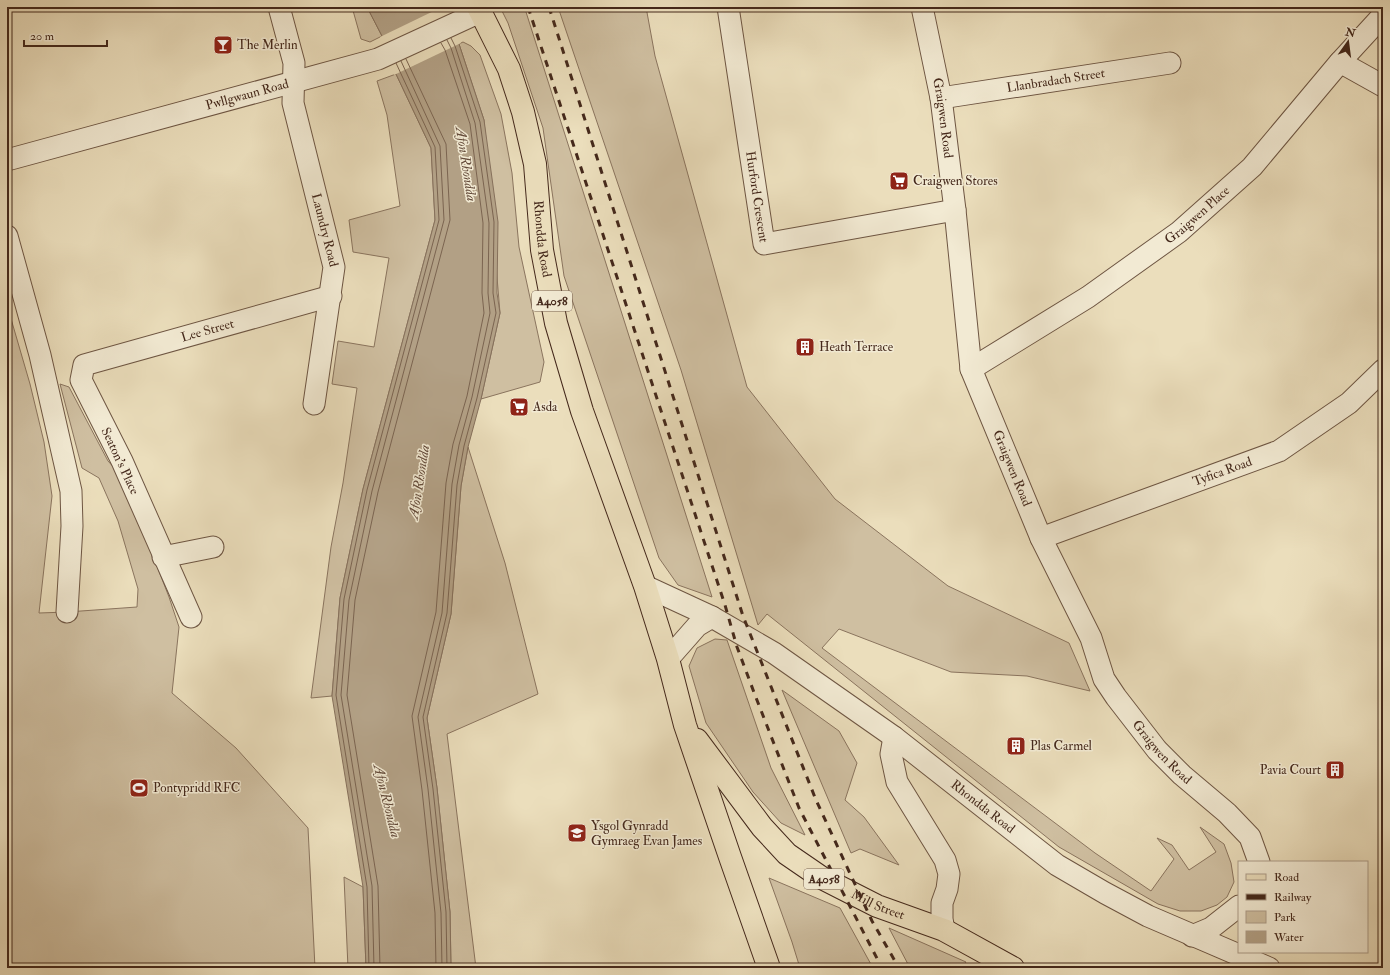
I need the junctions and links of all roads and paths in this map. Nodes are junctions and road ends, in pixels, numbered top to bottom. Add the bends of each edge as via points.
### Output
1 (280, 7) edge
2 (728, 7) edge
3 (922, 7) edge
4 (479, 9) edge
5 (1383, 14) edge
6 (1340, 62) junction
7 (1170, 63) dead end
8 (294, 82) junction
9 (1383, 86) edge
10 (941, 98) junction
11 (7, 160) edge
12 (955, 210) junction
13 (7, 236) edge
14 (331, 296) junction
15 (84, 365) joint
16 (971, 369) junction
17 (1383, 370) edge
18 (314, 404) dead end
19 (1041, 538) junction
20 (213, 547) dead end
21 (164, 557) junction
22 (644, 586) junction
23 (67, 612) dead end
24 (191, 617) dead end
25 (712, 617) junction
26 (668, 659) junction
27 (686, 725) junction
28 (894, 737) junction
29 (1259, 861) edge
30 (1238, 907) edge
31 (944, 930) junction
32 (1192, 936) junction
33 (1272, 953) edge
34 (769, 968) edge
35 (1013, 968) edge
36 (1269, 968) edge
37 (1280, 968) edge

1 - 8 street, Laundry Road via 294,63
2 - 12 street, Hurford Crescent via 764,244
3 - 10 street, Graigwen Road
4 - 8 street, Pwllgwaun Road via 455,24 378,59
4 - 22 main road, Rhondda Road / A4058 via 509,69 523,112 536,164 542,250 556,323 582,411
5 - 6 street, Graigwen Place
6 - 9 street
6 - 16 street, Graigwen Place via 1252,168 1179,232 1088,297
7 - 10 street, Llanbradach Street
8 - 11 street, Pwllgwaun Road
8 - 14 street, Laundry Road via 293,103 334,267
10 - 12 street, Graigwen Road
12 - 16 street, Graigwen Road
13 - 23 street via 40,355 71,491 72,526
14 - 15 street, Lee Street
14 - 18 street, Laundry Road
15 - 21 street, Seaton's Place via 81,380 122,461
16 - 19 street, Graigwen Road
17 - 19 street, Tyfica Road via 1349,402 1279,451
19 - 29 street, Graigwen Road via 1091,638 1104,679 1116,697 1157,750 1250,837
20 - 21 street
21 - 24 street, Seaton's Place
22 - 25 street, Rhondda Road
22 - 26 main road, Rhondda Road / A4058
25 - 26 street via 697,626
25 - 28 street, Rhondda Road via 774,653
26 - 27 main road, Rhondda Road / A4058
27 - 31 main road, Mill Street / A4058 via 762,827 787,854 822,878 877,906
27 - 34 main road, Rhondda Road / A4058
28 - 31 street via 891,754 897,782 945,860 949,874 942,904
28 - 32 street, Rhondda Road via 1057,865 1105,894
30 - 32 street via 1211,928
31 - 35 main road, Mill Street / A4058
32 - 36 street, Rhondda Road
33 - 37 street

